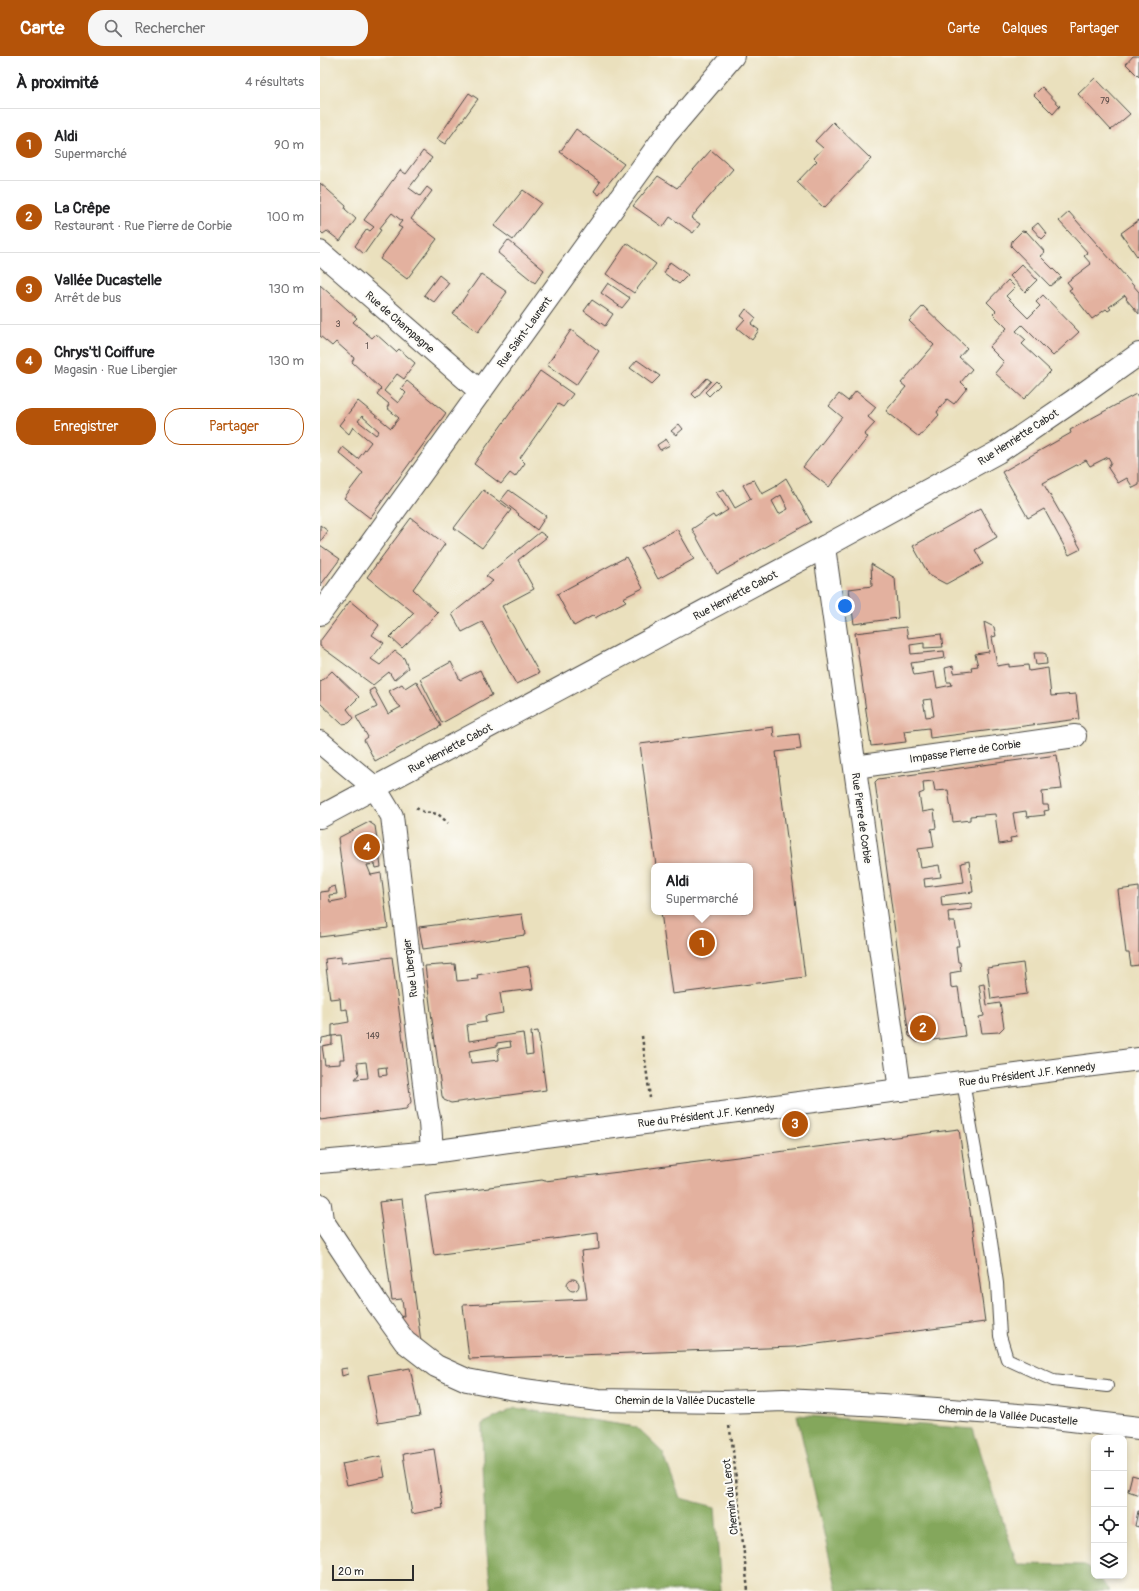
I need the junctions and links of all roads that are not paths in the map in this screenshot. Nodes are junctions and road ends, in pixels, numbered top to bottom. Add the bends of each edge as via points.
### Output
1 (733, 56) edge
2 (320, 252) edge
3 (1139, 354) edge
4 (481, 392) junction
5 (824, 547) junction
6 (320, 614) edge
7 (1075, 736) dead end
8 (320, 742) edge
9 (855, 767) junction
10 (375, 788) junction
11 (320, 817) edge
12 (1139, 1059) edge
13 (963, 1082) junction
14 (900, 1090) junction
15 (432, 1152) junction
16 (320, 1162) edge
17 (320, 1205) edge
18 (1107, 1386) dead end
19 (1139, 1428) edge

1 - 4 street, Rue Saint-Laurent via 665,136
2 - 4 street, Rue de Champagne
3 - 5 street, Rue Henriette Cabot via 998,452
4 - 6 street, Rue Saint-Laurent
5 - 9 street, Rue Pierre de Corbie
5 - 10 street, Rue Henriette Cabot
7 - 9 street, Impasse Pierre de Corbie
8 - 10 street, Rue Libergier
9 - 14 street, Rue Pierre de Corbie
10 - 11 street, Rue Henriette Cabot
10 - 15 street, Rue Libergier via 392,816
12 - 13 street, Rue du Président J.F. Kennedy
13 - 14 street, Rue du Président J.F. Kennedy
13 - 18 lane via 989,1228 997,1283 1000,1336 1007,1359 1053,1380
14 - 15 street, Rue du Président J.F. Kennedy
15 - 16 street, Rue du Président J.F. Kennedy
17 - 19 street, Chemin de la Vallée Ducastelle via 322,1220 405,1342 436,1366 467,1380 598,1400 784,1400 875,1404 1046,1417

